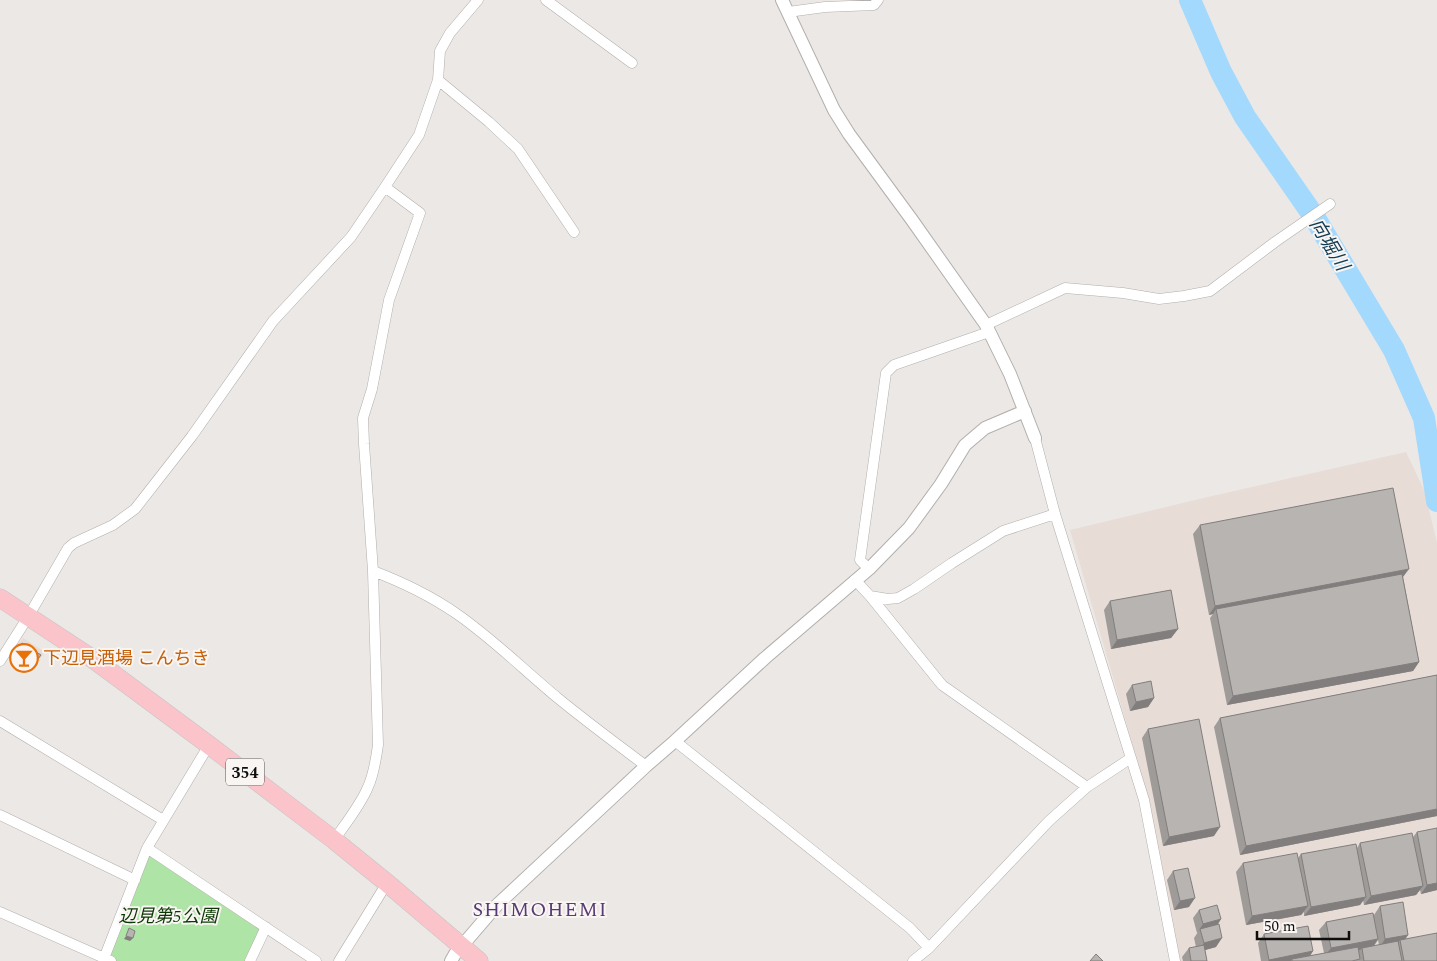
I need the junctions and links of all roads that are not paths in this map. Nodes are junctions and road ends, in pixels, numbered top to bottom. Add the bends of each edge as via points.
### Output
1 (478, 0) edge
2 (546, 0) edge
3 (782, 0) edge
4 (878, 0) edge
5 (788, 12) junction
6 (632, 62) dead end
7 (438, 80) junction
8 (386, 187) junction
9 (1327, 206) dead end
10 (574, 232) dead end
11 (987, 328) junction
12 (1025, 411) junction
13 (1035, 438) joint
14 (1055, 514) junction
15 (869, 568) junction
16 (372, 571) junction
17 (855, 580) junction
18 (870, 596) junction
19 (0, 598) edge
20 (28, 616) junction
21 (0, 661) edge
22 (0, 721) edge
23 (675, 741) junction
24 (209, 745) junction
25 (1131, 758) junction
26 (646, 766) junction
27 (1087, 787) junction
28 (0, 815) edge
29 (163, 820) junction
30 (334, 840) junction
31 (147, 848) junction
32 (135, 880) junction
33 (387, 883) junction
34 (0, 912) edge
35 (266, 928) junction
36 (462, 947) junction
37 (929, 948) junction
38 (106, 960) edge
39 (250, 961) edge
40 (316, 961) edge
41 (339, 961) edge
42 (451, 961) edge
43 (478, 961) edge
44 (913, 961) edge
45 (1175, 961) edge

1 - 7 street via 450,33 440,51
2 - 6 street
3 - 5 street
4 - 5 street via 874,5
5 - 11 street via 834,110 849,134
7 - 8 street via 419,135
7 - 10 street via 518,149
8 - 16 street via 420,212 389,300 372,389 363,418
8 - 20 street via 351,237 273,321 135,510 68,548
9 - 11 street via 1210,291 1159,299 1065,288
11 - 12 street
11 - 15 street via 894,364 886,373 860,560
12 - 13 street
12 - 15 street via 985,428 965,445 909,528
13 - 14 street
14 - 18 street via 1003,531 898,598
14 - 25 street
15 - 17 street
16 - 26 street via 418,591 456,613 559,700
16 - 30 street via 378,745 368,788
17 - 18 street
17 - 23 street
18 - 27 street via 942,685
19 - 20 highway, 354
20 - 21 street
20 - 24 highway, 354 via 93,659
22 - 29 street
23 - 26 street
23 - 37 street via 910,928
24 - 29 street
24 - 30 highway, 354
25 - 27 street
25 - 45 street via 1144,800
26 - 36 street via 497,906
27 - 37 street via 1049,822
28 - 32 street
29 - 31 street
30 - 33 highway, 354
31 - 32 street
31 - 35 street
32 - 38 street
33 - 36 highway, 354
33 - 41 street
34 - 38 street
35 - 39 street
35 - 40 street
36 - 42 street
36 - 43 highway, 354
37 - 44 street

